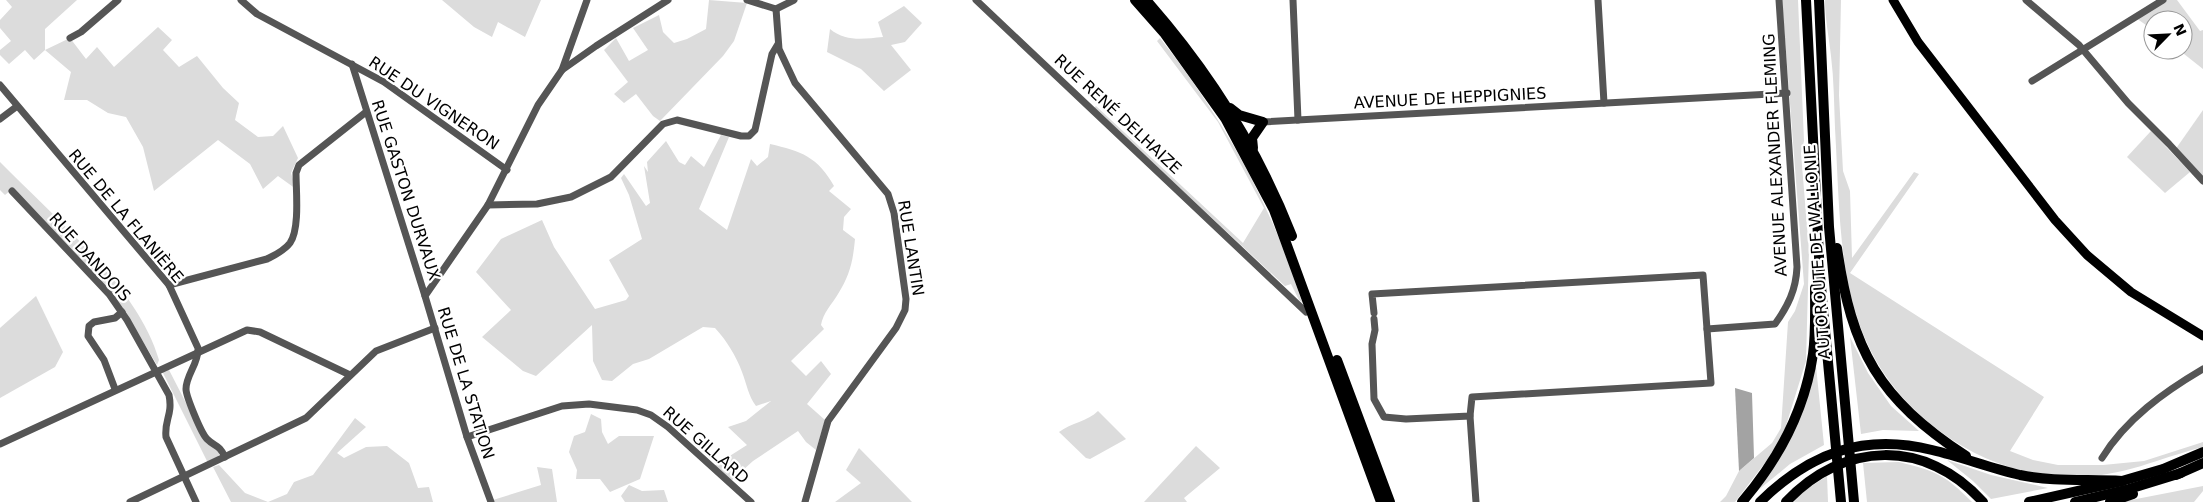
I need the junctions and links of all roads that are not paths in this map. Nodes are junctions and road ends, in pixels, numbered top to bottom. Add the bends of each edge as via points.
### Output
1 (118, 0) edge
2 (241, 0) edge
3 (587, 0) edge
4 (668, 0) edge
5 (746, 0) edge
6 (764, 0) edge
7 (794, 0) edge
8 (976, 0) edge
9 (1134, 0) edge
10 (1146, 0) edge
11 (1293, 0) edge
12 (1598, 0) edge
13 (1779, 0) edge
14 (1806, 0) edge
15 (1818, 0) edge
16 (1893, 0) edge
17 (1900, 0) edge
18 (2026, 0) edge
19 (2163, 0) edge
20 (776, 9) junction
21 (70, 38) dead end
22 (778, 44) junction
23 (2083, 49) junction
24 (352, 64) junction
25 (562, 70) junction
26 (2032, 81) dead end
27 (0, 85) edge
28 (1787, 93) junction
29 (1604, 103) junction
30 (1226, 104) junction
31 (16, 106) junction
32 (366, 112) junction
33 (0, 119) edge
34 (1298, 120) junction
35 (1263, 122) junction
36 (1253, 151) junction
37 (506, 170) junction
38 (2203, 182) edge
39 (12, 191) dead end
40 (488, 205) junction
41 (1829, 227) junction
42 (1820, 276) junction
43 (169, 285) junction
44 (425, 296) junction
45 (122, 312) junction
46 (1306, 312) joint
47 (1316, 320) junction
48 (435, 328) junction
49 (1707, 329) junction
50 (2203, 330) edge
51 (2203, 336) edge
52 (198, 352) junction
53 (2203, 369) edge
54 (156, 372) junction
55 (350, 376) junction
56 (115, 390) junction
57 (1470, 416) junction
58 (467, 437) junction
59 (0, 444) edge
60 (2203, 452) edge
61 (225, 457) junction
62 (2102, 458) dead end
63 (1977, 463) junction
64 (2203, 463) edge
65 (2180, 473) junction
66 (185, 477) junction
67 (2122, 481) junction
68 (1386, 501) edge
69 (130, 502) edge
70 (196, 502) edge
71 (491, 502) edge
72 (751, 502) edge
73 (805, 502) edge
74 (1476, 502) edge
75 (1742, 502) edge
76 (1760, 502) edge
77 (1786, 502) edge
78 (1840, 502) edge
79 (1854, 502) edge
80 (1982, 502) edge
81 (2029, 502) edge
82 (2075, 502) edge
83 (2110, 502) edge

1 - 21 street
2 - 24 street, RUE DU VIGNERON via 257,14
3 - 25 street
4 - 25 street
5 - 20 street
6 - 20 street
7 - 20 street
8 - 46 street, RUE RENÉ DELHAIZE
9 - 47 highway via 1196,74 1242,148 1274,210
10 - 30 highway via 1202,68
11 - 34 street
12 - 29 street
13 - 28 street, AVENUE ALEXANDER FLEMING
14 - 42 highway, AUTOROUTE DE WALLONIE
15 - 41 highway, AUTOROUTE DE WALLONIE
16 - 51 main road via 1918,42 2080,248 2131,292
17 - 50 main road via 1922,38 2084,244 2134,287
18 - 23 street
19 - 23 street
20 - 22 street, RUE LANTIN
22 - 40 street via 772,54 755,130 749,136 670,120 611,177 571,197 537,204
22 - 73 street, RUE LANTIN via 803,94 888,194 894,213 906,299 905,310 896,328 828,421
23 - 26 street
23 - 38 street via 2128,103
24 - 32 street, RUE GASTON DURVAUX
24 - 37 street, RUE DU VIGNERON via 384,82
25 - 37 street, RUE DE LA STATION via 538,105
27 - 31 street, RUE DE LA FLANIÈRE
28 - 29 street, AVENUE DE HEPPIGNIES
28 - 49 street, AVENUE ALEXANDER FLEMING via 1797,267 1792,295 1775,324
29 - 34 street, AVENUE DE HEPPIGNIES
30 - 35 highway via 1239,115
30 - 36 highway
31 - 33 street
31 - 43 street, RUE DE LA FLANIÈRE
32 - 43 street via 299,165 296,173 295,234 280,252 267,259
32 - 44 street, RUE GASTON DURVAUX
34 - 35 street, AVENUE DE HEPPIGNIES
35 - 36 highway via 1252,138
36 - 68 highway via 1280,206
37 - 40 street, RUE DE LA STATION
39 - 45 street, RUE DANDOIS
40 - 44 street, RUE DE LA STATION
41 - 63 highway via 1837,246 1850,316 1867,358 1913,417 1935,436
41 - 79 highway, AUTOROUTE DE WALLONIE
42 - 75 highway via 1814,288 1813,354 1804,393 1779,450
42 - 78 highway, AUTOROUTE DE WALLONIE
43 - 52 street, RUE DE LA FLANIÈRE
44 - 48 street, RUE DE LA STATION
45 - 54 street, RUE DANDOIS
45 - 56 street via 115,318 94,322 88,331
46 - 47 highway
47 - 68 highway
48 - 55 street via 376,351
48 - 58 street, RUE DE LA STATION
49 - 57 street via 1711,383 1472,397
49 - 57 street via 1703,275 1372,294 1374,399 1384,417
52 - 54 street
52 - 55 street via 252,330
52 - 61 street via 187,395 204,435 220,446
53 - 62 street via 2166,390 2115,438
54 - 56 street
54 - 66 street, RUE DANDOIS via 170,395 172,408 166,436
55 - 61 street via 306,418
56 - 59 street
57 - 74 street
58 - 71 street, RUE DE LA STATION
58 - 72 street, RUE GILLARD via 562,406 589,404 637,410 668,427
60 - 67 highway via 2163,469
61 - 66 street
63 - 67 highway via 2049,480
63 - 76 highway via 1910,445 1888,442 1858,445 1823,456 1794,474
64 - 65 highway
65 - 82 highway
65 - 83 highway
66 - 69 street
66 - 70 street, RUE DANDOIS
67 - 81 highway
77 - 80 highway via 1827,469 1860,458 1887,455 1918,459 1945,470 1971,489

